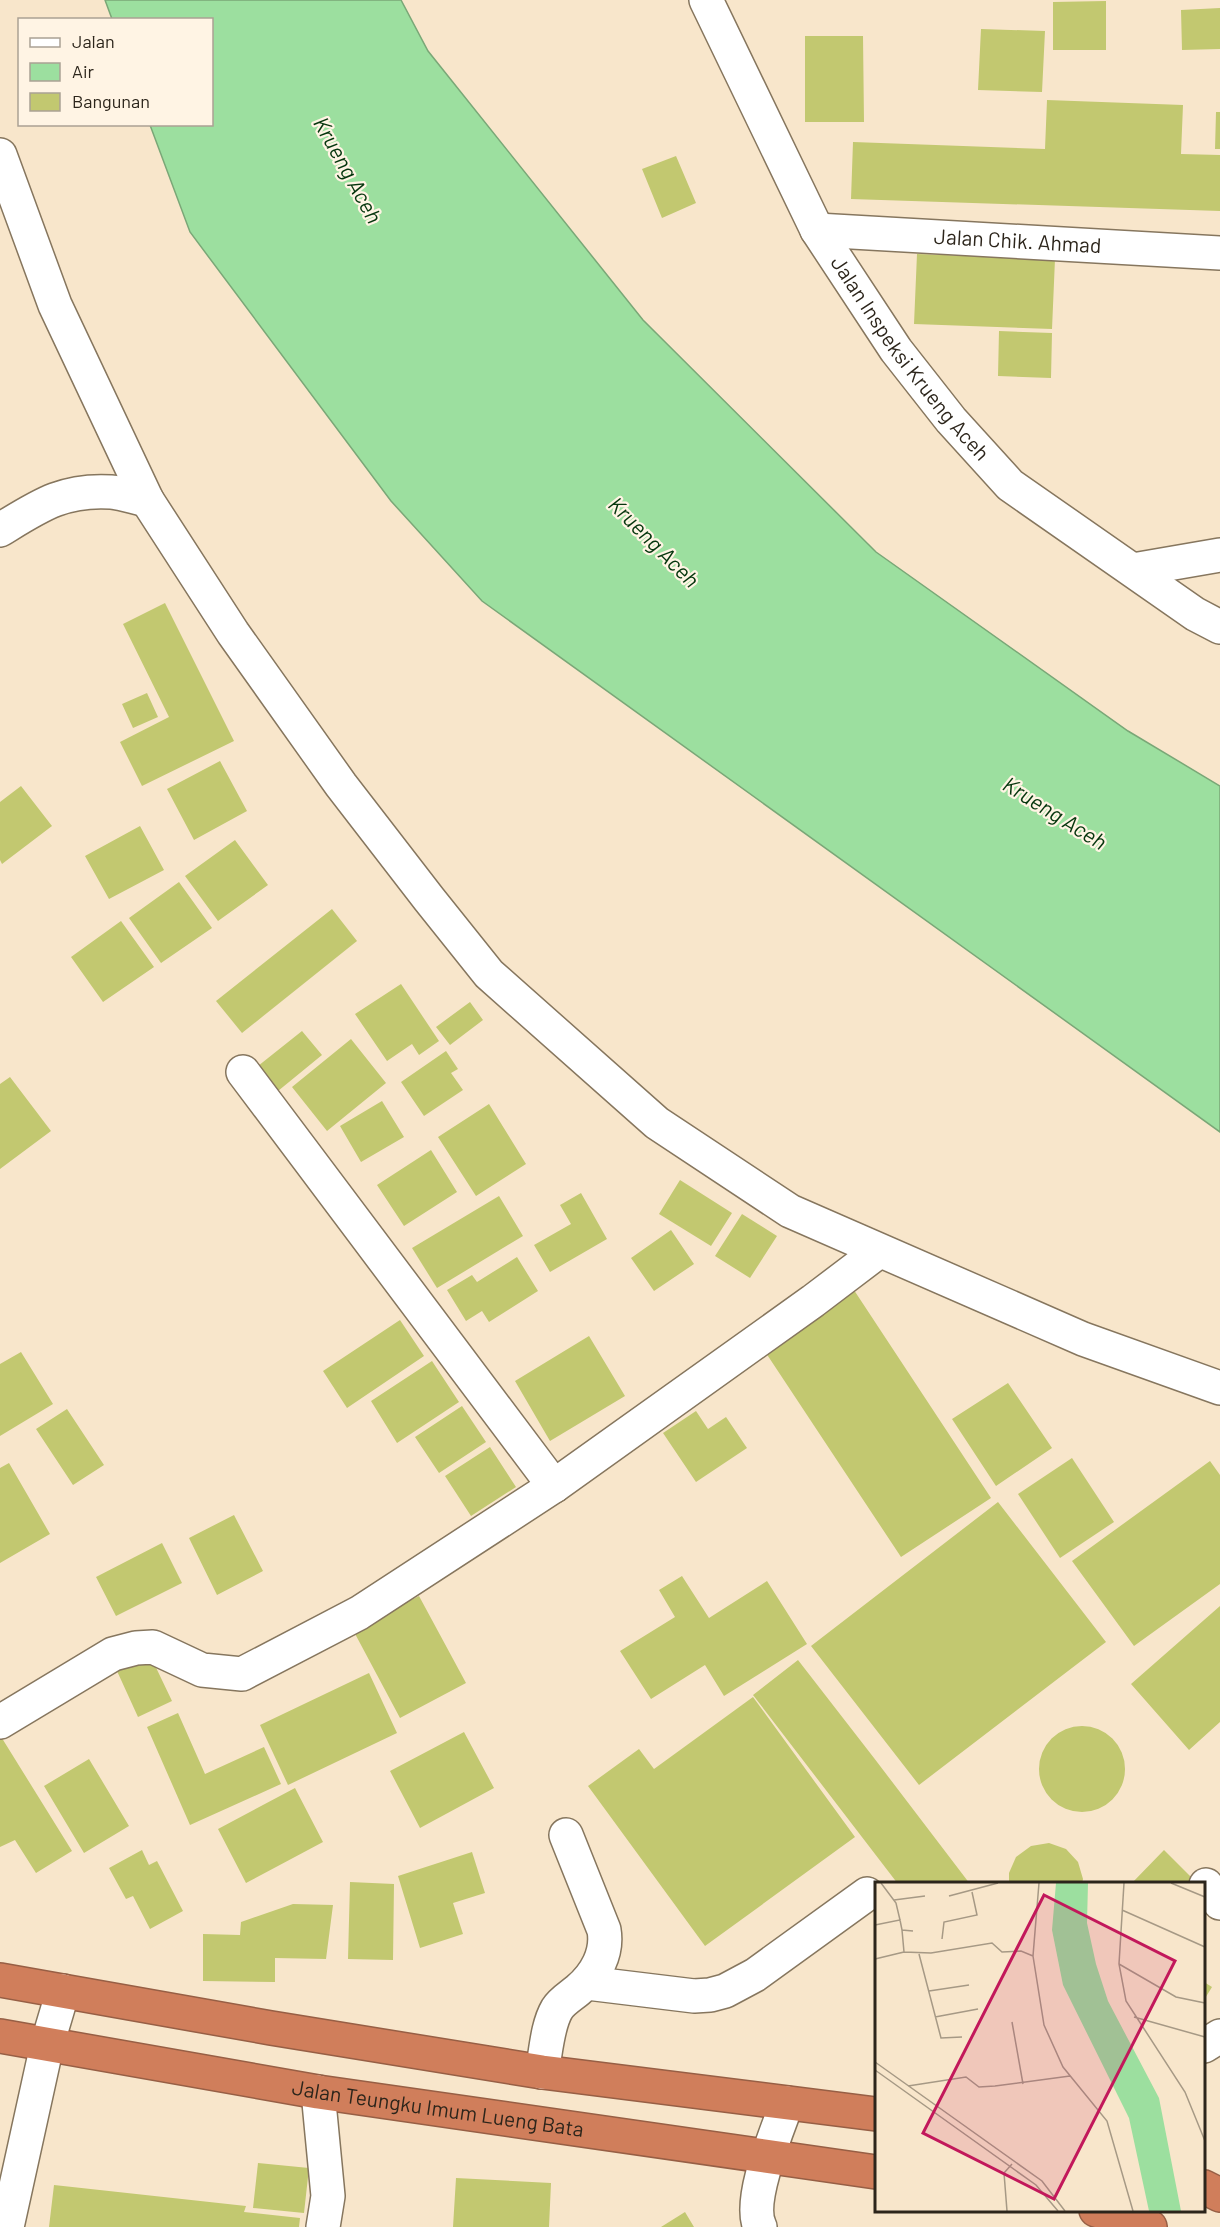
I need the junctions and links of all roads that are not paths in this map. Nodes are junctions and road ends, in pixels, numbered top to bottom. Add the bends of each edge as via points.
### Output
1 (706, 0) edge
2 (0, 155) edge
3 (817, 230) junction
4 (1220, 253) edge
5 (147, 501) junction
6 (0, 530) edge
7 (1220, 555) edge
8 (1133, 570) junction
9 (1220, 627) edge
10 (243, 1072) dead end
11 (879, 1251) junction
12 (1220, 1388) edge
13 (554, 1486) junction
14 (0, 1722) edge
15 (566, 1835) dead end
16 (867, 1894) dead end
17 (0, 1980) edge
18 (586, 1983) junction
19 (63, 1991) junction
20 (0, 2036) edge
21 (1220, 2036) edge
22 (47, 2045) junction
23 (1205, 2045) edge
24 (542, 2072) junction
25 (318, 2092) junction
26 (787, 2103) junction
27 (875, 2114) edge
28 (767, 2158) junction
29 (875, 2172) edge
30 (1205, 2188) edge
31 (1220, 2195) edge
32 (1099, 2212) edge
33 (7, 2227) edge
34 (323, 2227) edge
35 (760, 2227) edge
36 (1150, 2227) edge

1 - 3 street, Jalan Inspeksi Krueng Aceh
2 - 5 street via 55,305
3 - 4 street, Jalan Chik. Ahmad
3 - 8 street, Jalan Inspeksi Krueng Aceh via 897,350 951,420 1010,485
5 - 6 street via 113,492 74,493 42,504
5 - 11 street via 233,633 341,785 489,974 657,1123 790,1211
7 - 8 street
8 - 9 street, Jalan Inspeksi Krueng Aceh
10 - 13 street
11 - 12 street via 1083,1339
11 - 13 street
13 - 14 street via 359,1613 242,1674 202,1670 153,1647 136,1648 113,1654
15 - 18 street via 606,1942 605,1954
16 - 18 street via 755,1975 725,1991 694,1996
17 - 19 highway
18 - 24 street via 559,2006 552,2019
19 - 22 street
19 - 24 highway
20 - 22 highway, Jalan Teungku Imum Lueng Bata
21 - 23 street
22 - 25 highway, Jalan Teungku Imum Lueng Bata
22 - 33 street
24 - 26 highway
25 - 28 highway, Jalan Teungku Imum Lueng Bata
25 - 34 street via 328,2196
26 - 27 highway
26 - 28 street
28 - 29 highway, Jalan Teungku Imum Lueng Bata
28 - 35 street via 758,2190
30 - 31 highway
32 - 36 highway

